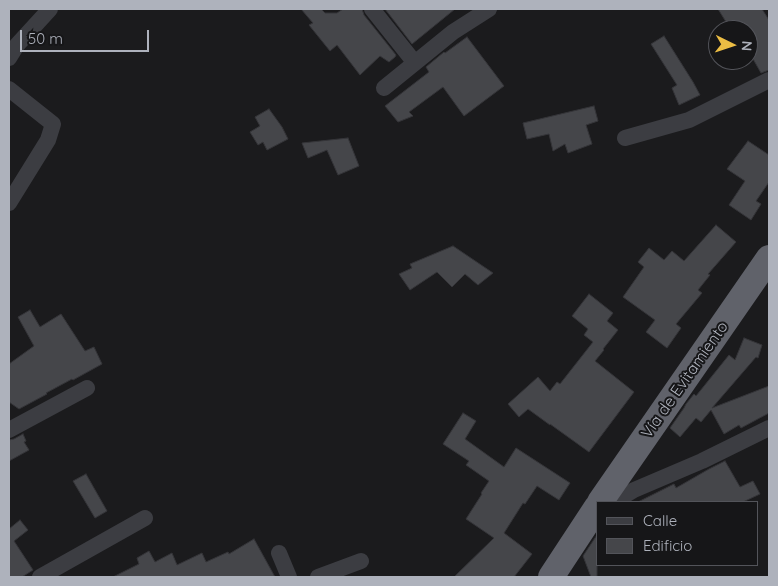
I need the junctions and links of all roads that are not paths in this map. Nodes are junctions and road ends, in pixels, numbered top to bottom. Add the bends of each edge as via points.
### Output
1 (50, 9) edge
2 (372, 9) edge
3 (489, 9) edge
4 (9, 58) edge
5 (415, 63) junction
6 (769, 80) edge
7 (384, 88) dead end
8 (9, 89) edge
9 (625, 138) dead end
10 (9, 203) edge
11 (769, 258) edge
12 (87, 388) dead end
13 (769, 428) edge
14 (9, 430) edge
15 (602, 501) edge
16 (616, 501) edge
17 (596, 510) edge
18 (145, 518) dead end
19 (279, 553) dead end
20 (362, 561) dead end
21 (40, 577) edge
22 (289, 577) edge
23 (318, 577) edge
24 (551, 577) edge

1 - 4 street
2 - 5 street
3 - 5 street
5 - 7 street
6 - 9 street via 689,120
8 - 10 street via 54,124 48,140
11 - 15 highway, Vía de Evitamiento
12 - 14 street
13 - 16 street
17 - 24 highway, Vía de Evitamiento
18 - 21 street
19 - 22 street
20 - 23 street

